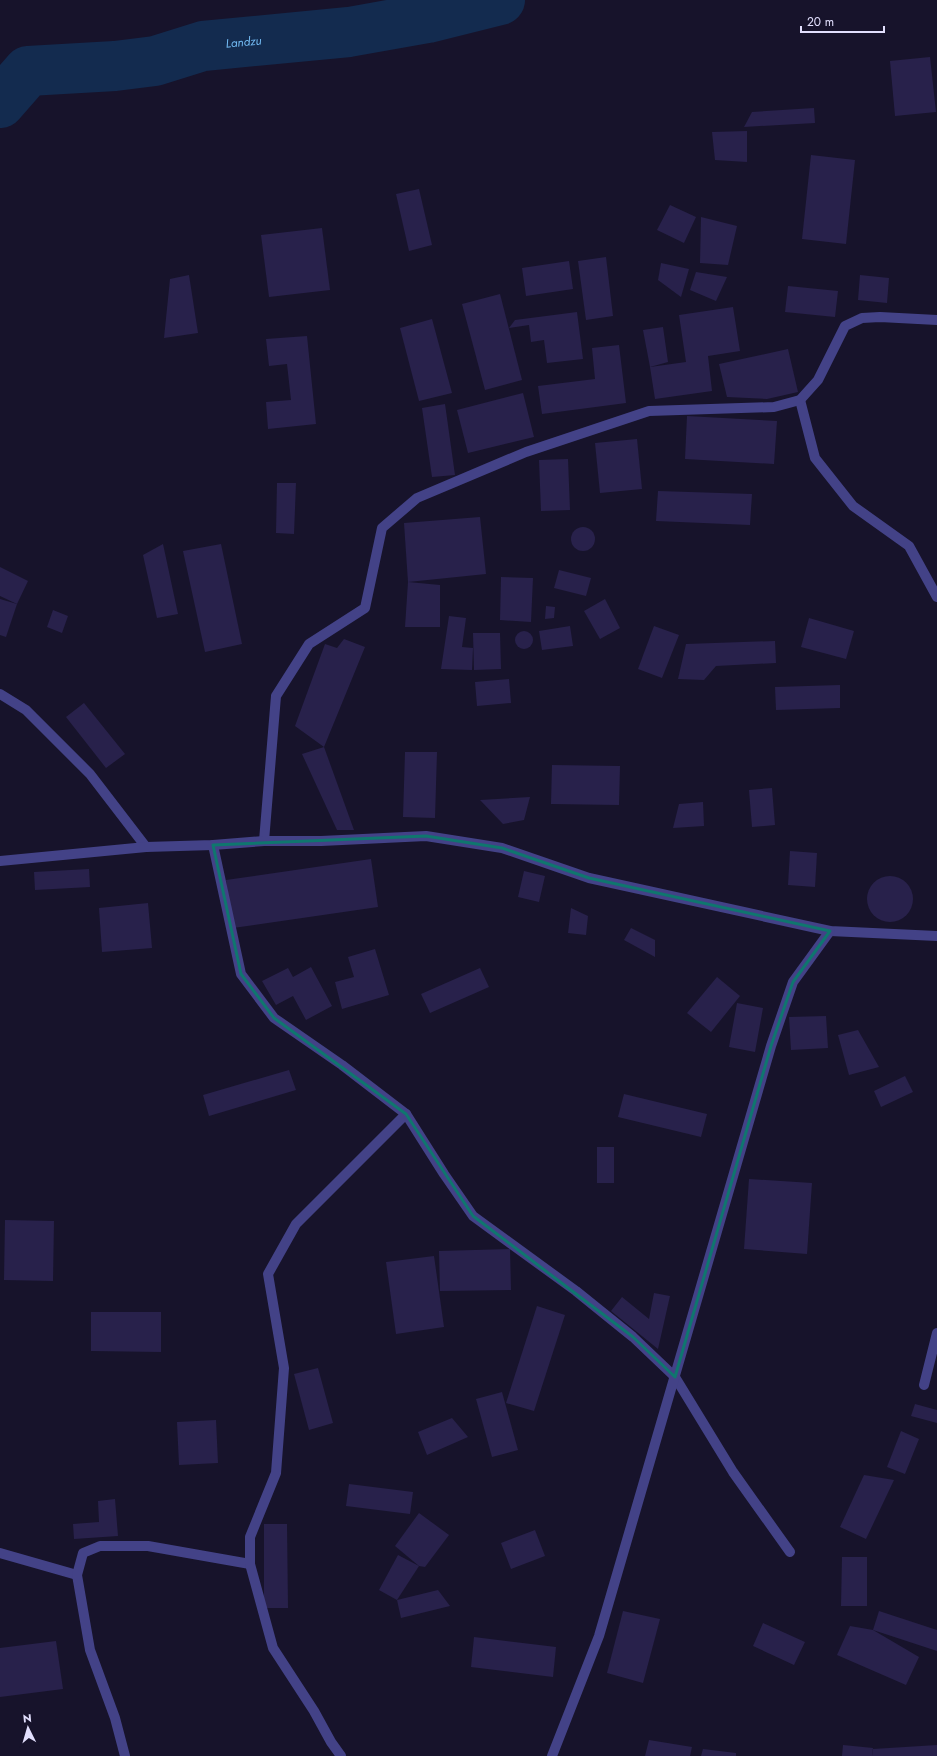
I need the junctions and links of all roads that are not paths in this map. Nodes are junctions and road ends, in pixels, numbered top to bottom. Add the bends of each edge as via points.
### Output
1 (937, 320) edge
2 (800, 400) junction
3 (937, 597) edge
4 (0, 694) edge
5 (264, 841) junction
6 (213, 845) junction
7 (146, 847) junction
8 (0, 861) edge
9 (830, 931) junction
10 (937, 936) edge
11 (406, 1114) junction
12 (937, 1333) edge
13 (675, 1376) junction
14 (924, 1384) dead end
15 (790, 1552) dead end
16 (0, 1553) edge
17 (250, 1564) junction
18 (77, 1575) junction
19 (125, 1756) edge
20 (341, 1756) edge
21 (552, 1756) edge

1 - 2 street via 862,318 845,326 818,380
2 - 3 street via 815,458 853,506 909,546
2 - 5 street via 774,407 649,411 526,452 417,498 382,528 365,608 309,644 276,696
4 - 7 street via 26,710 90,774
5 - 6 street
5 - 9 street via 426,836 502,848 589,878
6 - 7 street
6 - 11 street via 241,974 274,1018
7 - 8 street
9 - 10 street
9 - 13 street via 793,982 771,1046
11 - 13 street via 474,1216 634,1337
11 - 17 street via 296,1224 268,1274 284,1368 276,1473 250,1537
12 - 14 street
13 - 15 street via 733,1472
13 - 21 street via 599,1636
16 - 18 street
17 - 18 street via 148,1546 100,1546 83,1553
17 - 20 street via 273,1648
18 - 19 street via 90,1650 115,1718

